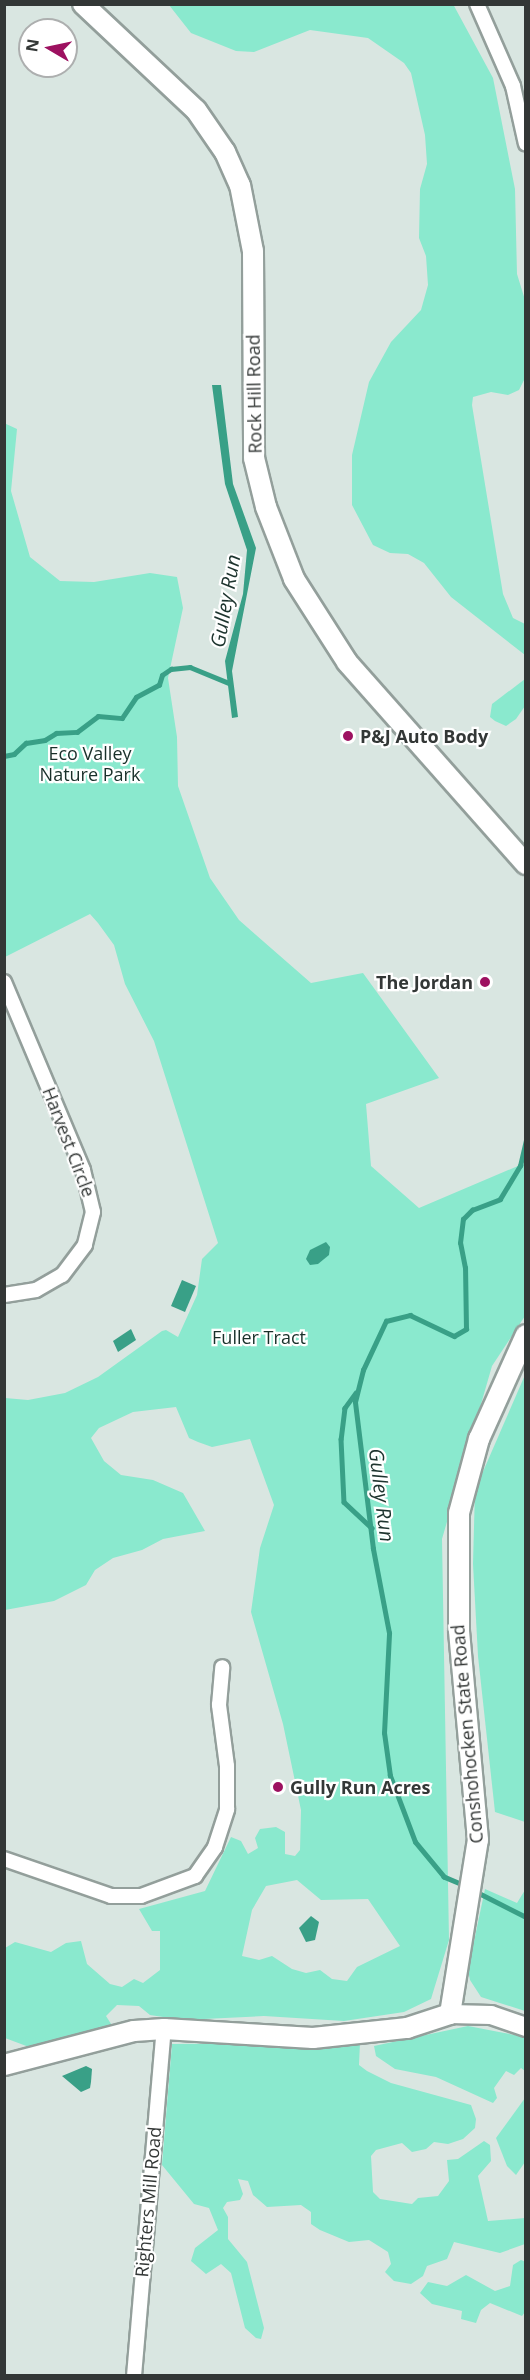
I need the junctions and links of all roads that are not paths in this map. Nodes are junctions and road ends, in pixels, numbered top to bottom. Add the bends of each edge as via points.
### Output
1 (83, 4) edge
2 (477, 4) edge
3 (525, 144) edge
4 (525, 864) edge
5 (6, 991) edge
6 (4, 1295) edge
7 (525, 1335) edge
8 (222, 1667) dead end
9 (4, 1859) edge
10 (450, 2014) junction
11 (525, 2027) edge
12 (164, 2029) junction
13 (4, 2065) edge
14 (134, 2376) edge

1 - 4 main road, Rock Hill Road via 196,110 225,152 240,185 253,251 254,458 266,507 298,587 347,662
2 - 3 street via 513,86
5 - 6 street, Harvest Circle via 88,1184 93,1212 85,1245 67,1271 45,1287
7 - 10 main road, Conshohocken State Road via 479,1439 459,1513 459,1630 478,1821 472,1889
8 - 9 street via 219,1705 227,1766 226,1809 215,1847 195,1876 141,1896 111,1896
10 - 11 street via 491,2015
10 - 12 main road via 407,2028 313,2038
12 - 13 main road via 109,2036
12 - 14 street, Righters Mill Road

